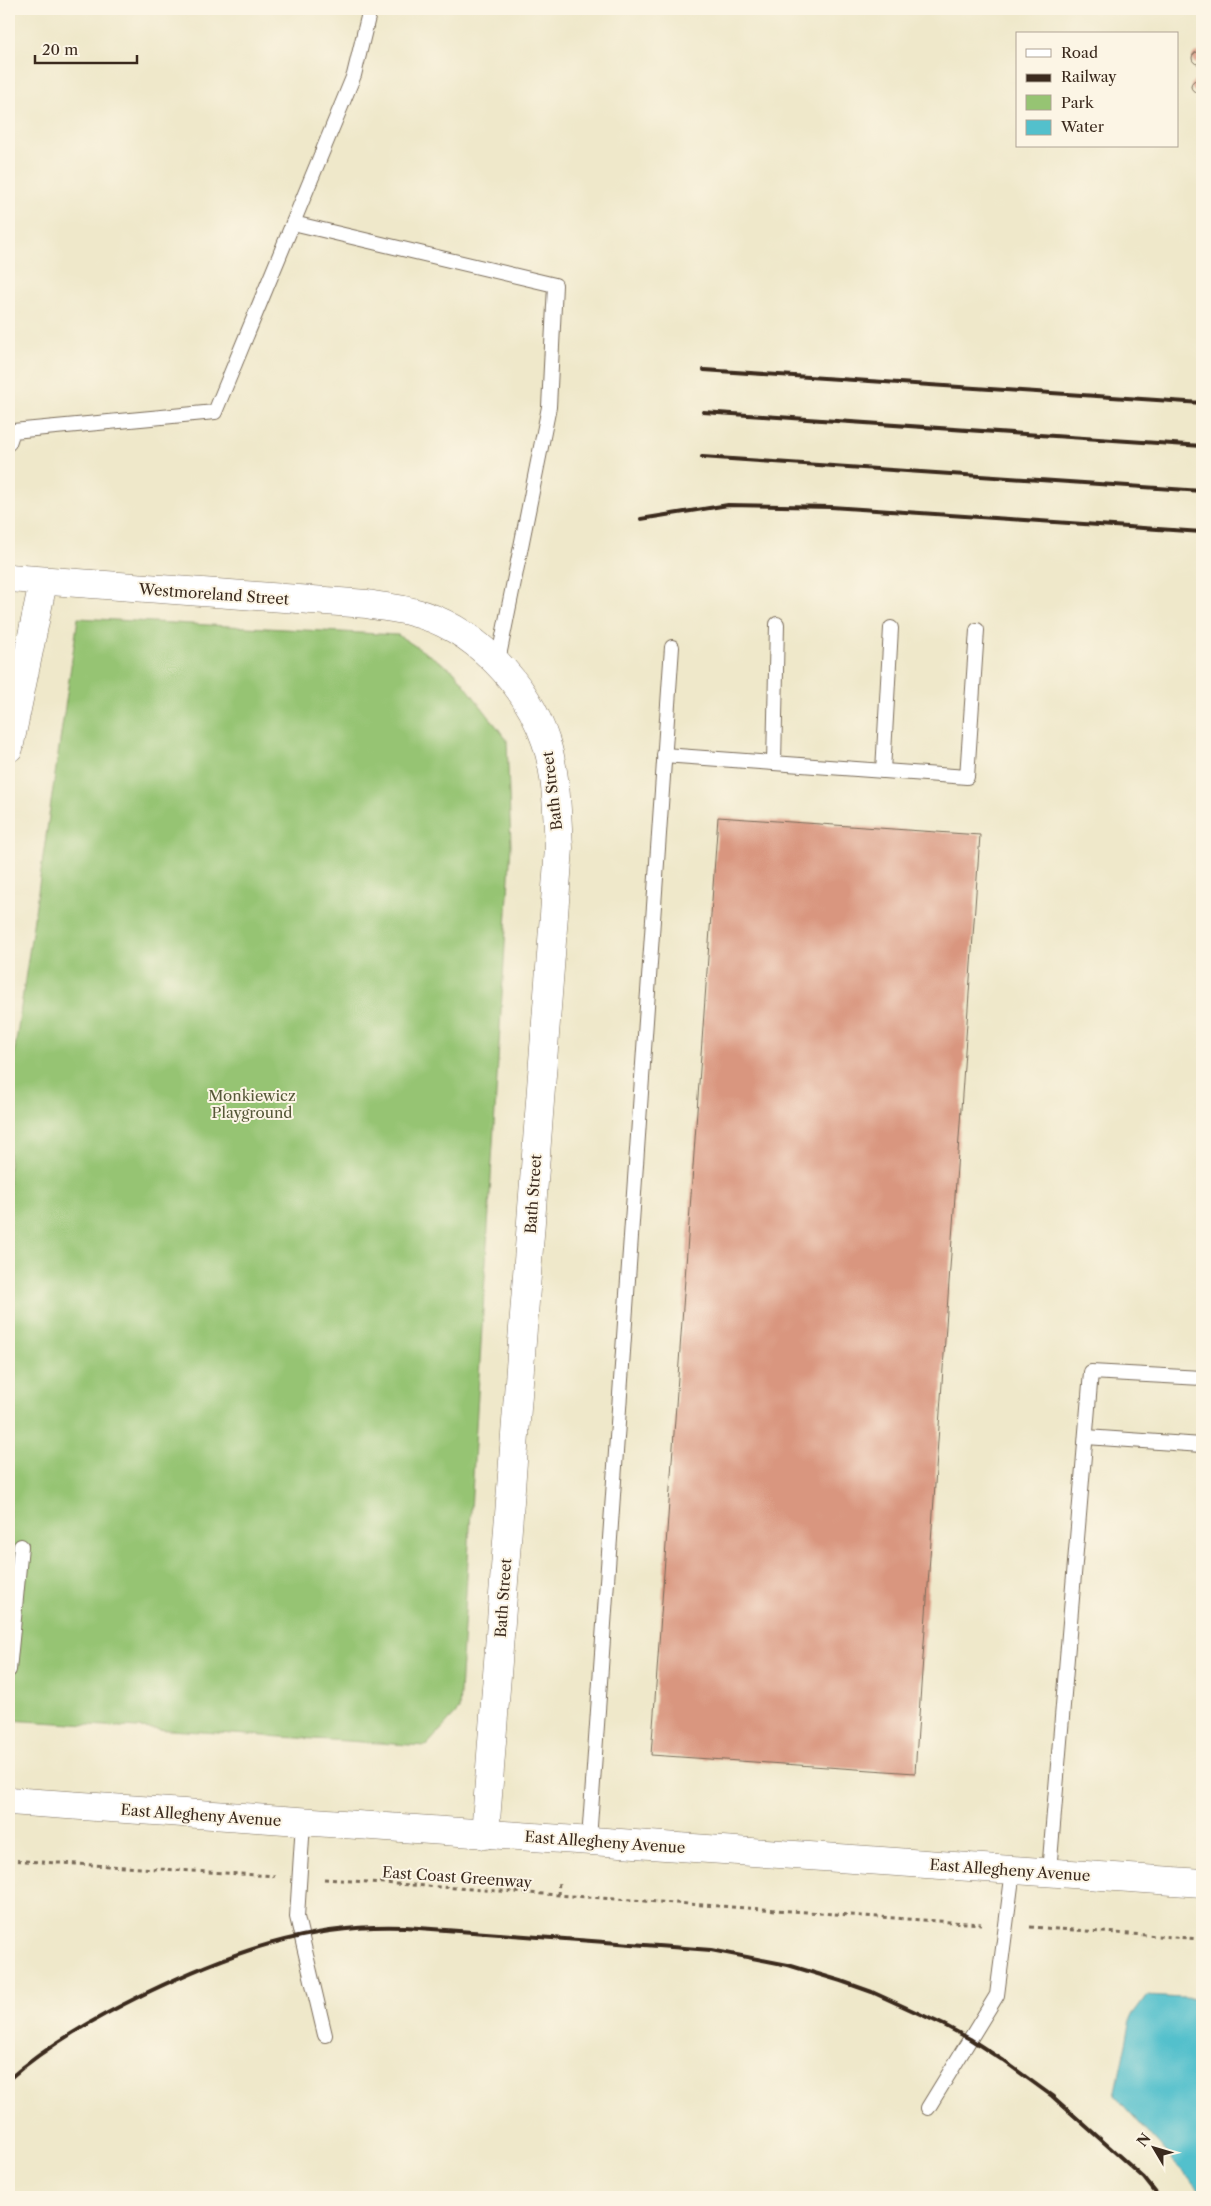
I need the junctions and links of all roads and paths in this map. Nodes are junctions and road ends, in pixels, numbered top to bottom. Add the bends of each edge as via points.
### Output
1 (370, 9) edge
2 (293, 224) junction
3 (9, 442) edge
4 (9, 578) edge
5 (44, 582) junction
6 (418, 614) joint
7 (777, 624) dead end
8 (891, 628) dead end
9 (977, 630) dead end
10 (672, 647) dead end
11 (498, 661) junction
12 (9, 748) edge
13 (664, 756) junction
14 (774, 763) junction
15 (883, 771) junction
16 (1202, 1378) edge
17 (1086, 1437) junction
18 (1202, 1445) edge
19 (21, 1546) dead end
20 (9, 1670) edge
21 (9, 1801) edge
22 (303, 1822) junction
23 (486, 1835) junction
24 (590, 1840) junction
25 (9, 1860) edge
26 (1013, 1870) junction
27 (1049, 1872) junction
28 (300, 1878) junction
29 (559, 1881) dead end
30 (1202, 1883) edge
31 (558, 1895) junction
32 (904, 1919) dead end
33 (1104, 1932) dead end
34 (1202, 1939) edge
35 (325, 2035) dead end
36 (928, 2108) dead end

1 - 2 lane via 354,76
2 - 3 lane via 215,412 13,431
2 - 11 lane via 556,285 549,406
4 - 5 main road, Westmoreland Street
5 - 6 main road, Westmoreland Street via 367,604
5 - 12 main road
6 - 11 main road, Bath Street via 448,626
7 - 14 lane
8 - 15 lane
9 - 15 lane via 967,776
10 - 13 lane
11 - 23 main road, Bath Street via 530,708 546,741 553,770 558,848
13 - 14 lane
13 - 24 lane
14 - 15 lane
16 - 17 lane via 1091,1372
17 - 18 lane
17 - 27 lane
19 - 20 lane
21 - 22 main road, East Allegheny Avenue
22 - 23 main road, East Allegheny Avenue
22 - 28 lane
23 - 24 main road, East Allegheny Avenue
24 - 26 main road, East Allegheny Avenue
25 - 28 path, East Coast Greenway
26 - 27 main road, East Allegheny Avenue
26 - 36 lane via 997,1996
27 - 30 main road, East Allegheny Avenue
28 - 31 path, East Coast Greenway
28 - 35 lane via 298,1916
29 - 31 path
31 - 32 path, East Coast Greenway
33 - 34 path

